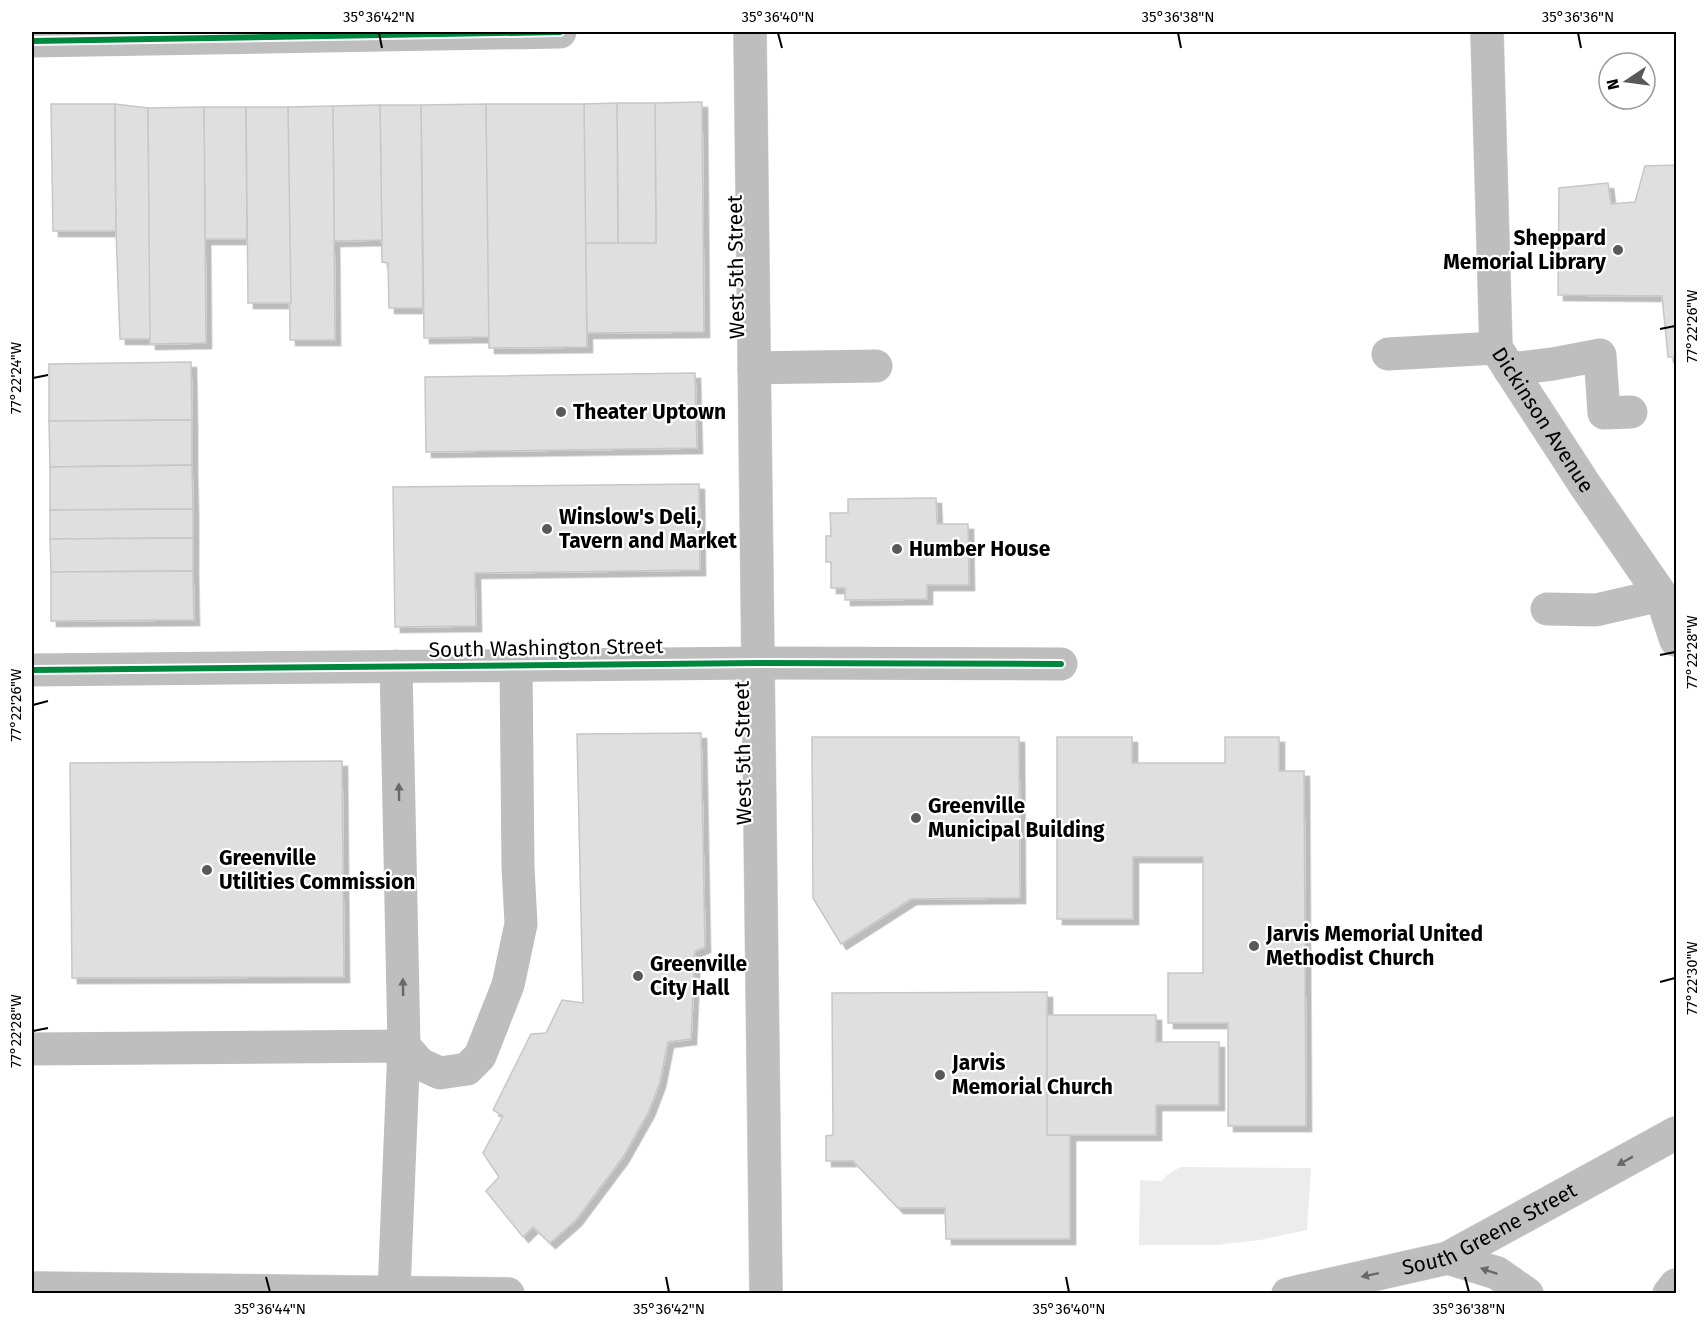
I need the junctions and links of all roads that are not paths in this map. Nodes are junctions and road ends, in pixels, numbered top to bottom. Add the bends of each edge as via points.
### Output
1 (560, 32) edge
2 (750, 32) edge
3 (1487, 32) edge
4 (32, 40) edge
5 (1388, 354) dead end
6 (1502, 359) junction
7 (876, 366) dead end
8 (754, 368) junction
9 (1631, 412) dead end
10 (1662, 582) edge
11 (1547, 609) dead end
12 (1677, 639) edge
13 (758, 663) junction
14 (1062, 664) dead end
15 (516, 665) junction
16 (396, 666) junction
17 (32, 670) edge
18 (404, 1046) junction
19 (32, 1049) edge
20 (1677, 1133) edge
21 (1448, 1258) junction
22 (1677, 1285) edge
23 (32, 1288) edge
24 (394, 1292) edge
25 (508, 1293) edge
26 (766, 1293) edge
27 (1288, 1293) edge
28 (1527, 1293) edge
29 (1669, 1293) edge

1 - 4 main road
2 - 8 main road, West 5th Street
3 - 6 main road, Dickinson Avenue
5 - 6 main road
6 - 9 main road via 1553,364 1600,355 1604,413
6 - 10 main road, Dickinson Avenue via 1585,485
7 - 8 main road
8 - 13 main road, West 5th Street
10 - 11 main road via 1596,610
10 - 12 main road, Dickinson Avenue
13 - 14 main road, South Washington Street
13 - 15 main road, South Washington Street
13 - 26 main road, West 5th Street
15 - 16 main road, South Washington Street
15 - 18 main road via 521,924 508,985 480,1056 467,1069 440,1073 420,1064
16 - 17 main road, South Washington Street
18 -> 16 main road
18 - 19 main road
18 - 24 main road
20 -> 21 main road, South Greene Street
21 -> 27 main road, South Greene Street
28 -> 21 main road via 1497,1273
22 - 29 main road
23 - 24 main road
24 - 25 main road

